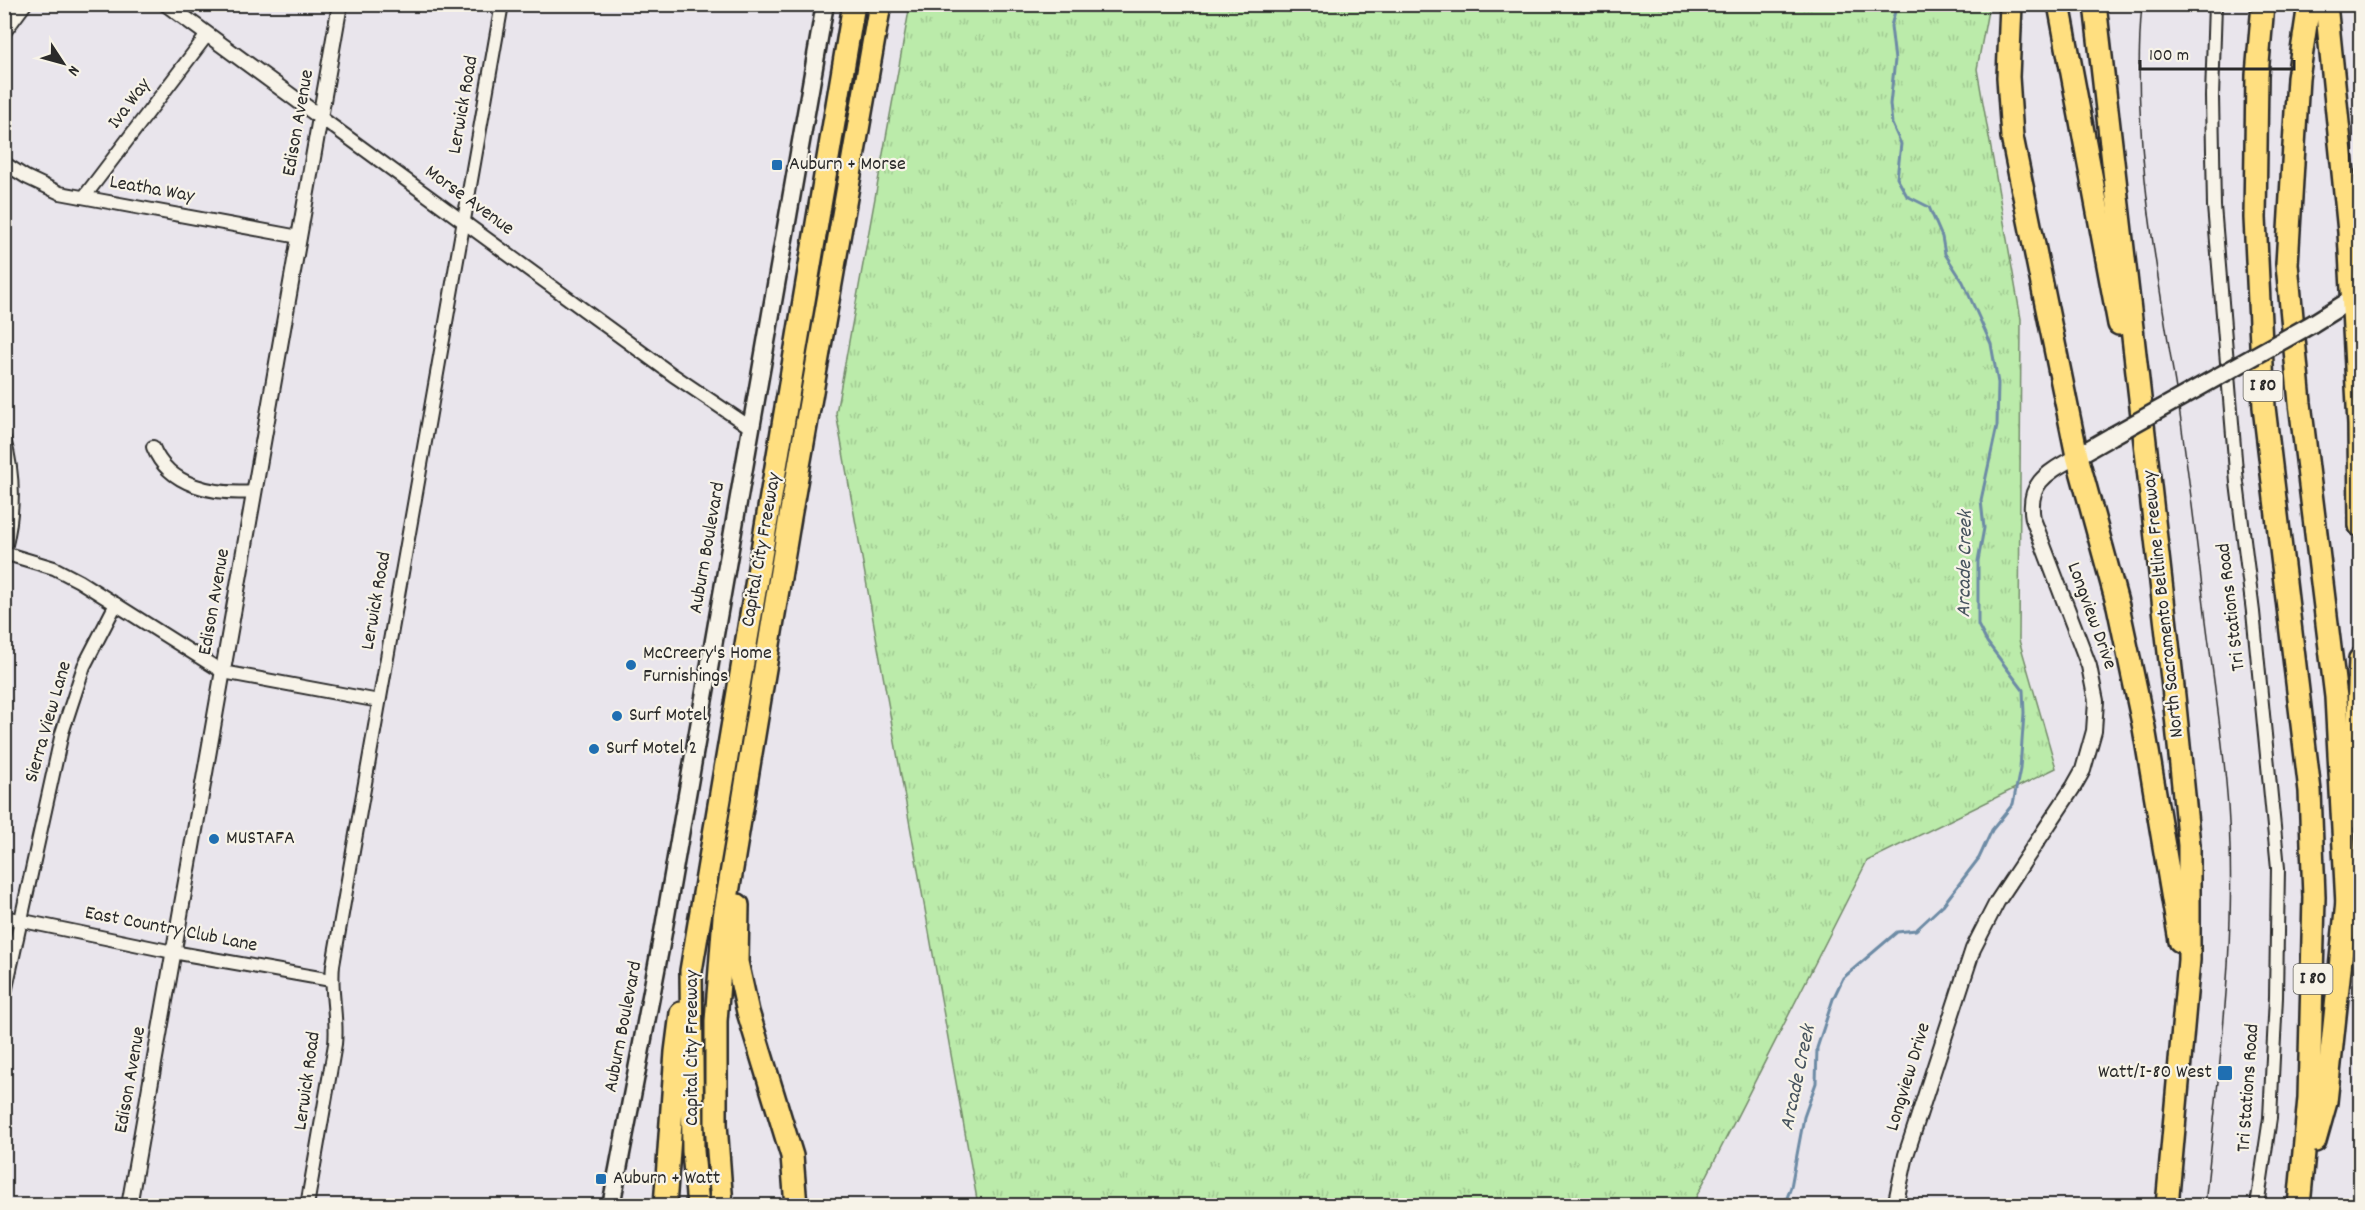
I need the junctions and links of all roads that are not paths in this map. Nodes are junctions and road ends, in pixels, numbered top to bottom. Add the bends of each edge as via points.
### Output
1 (24, 4) edge
2 (166, 4) edge
3 (340, 4) edge
4 (502, 4) edge
5 (825, 4) edge
6 (854, 4) edge
7 (880, 4) edge
8 (2011, 4) edge
9 (2059, 4) edge
10 (2095, 4) edge
11 (2215, 4) edge
12 (2263, 4) edge
13 (2309, 4) edge
14 (2326, 4) edge
15 (4, 31) edge
16 (207, 35) junction
17 (320, 117) junction
18 (4, 164) edge
19 (84, 197) junction
20 (463, 222) junction
21 (299, 237) junction
22 (2357, 296) edge
23 (2136, 356) junction
24 (750, 427) junction
25 (4, 440) edge
26 (153, 447) dead end
27 (2077, 456) junction
28 (254, 492) junction
29 (2361, 526) edge
30 (5, 553) edge
31 (116, 604) junction
32 (2361, 659) edge
33 (223, 672) junction
34 (379, 701) junction
35 (751, 752) junction
36 (2347, 905) junction
37 (4, 917) edge
38 (21, 920) junction
39 (173, 952) junction
40 (691, 971) junction
41 (331, 980) junction
42 (2187, 989) junction
43 (4, 997) edge
44 (2300, 1199) edge
45 (129, 1206) edge
46 (307, 1206) edge
47 (611, 1206) edge
48 (665, 1206) edge
49 (698, 1206) edge
50 (722, 1206) edge
51 (796, 1206) edge
52 (1895, 1206) edge
53 (2167, 1206) edge
54 (2257, 1206) edge

1 - 15 street
2 - 16 street, Morse Avenue
3 - 17 street, Edison Avenue
4 - 20 street, Lerwick Road
5 - 24 main road, Auburn Boulevard
6 - 40 highway, Capital City Freeway
7 - 35 highway, Capital City Freeway
8 - 27 highway via 2008,77 2012,137
9 - 23 highway via 2120,327
10 - 23 highway, North Sacramento Beltline Freeway
11 - 54 street, Tri Stations Road via 2214,206 2237,483 2278,867 2270,1118
12 - 44 highway, I 80 via 2257,75 2255,218 2264,407 2309,783 2314,897 2309,1098
13 - 36 highway via 2298,78 2287,264 2336,697
14 - 22 highway
16 - 17 street, Morse Avenue
16 - 19 street, Iva Way
17 - 20 street, Morse Avenue
17 - 21 street, Edison Avenue
18 - 19 street, Leatha Way via 60,193
19 - 21 street, Leatha Way
20 - 24 street, Morse Avenue
20 - 34 street, Lerwick Road
21 - 28 street, Edison Avenue
22 - 27 main road, Longview Drive, bridge
22 - 29 highway
23 - 42 highway, North Sacramento Beltline Freeway via 2189,845
24 - 47 main road, Auburn Boulevard via 661,944
25 - 30 street via 13,495
26 - 28 street via 168,470 184,481 224,493
27 - 42 highway via 2118,606 2144,728
27 - 52 street, Longview Drive via 2040,480 2031,509 2089,666 2096,701 2090,749 2074,786 1997,902 1972,949 1906,1155
28 - 33 street, Edison Avenue
30 - 31 street via 54,568
31 - 33 street
31 - 38 street, Sierra View Lane via 72,699
32 - 36 highway
33 - 34 street
33 - 39 street, Edison Avenue
34 - 41 street, Lerwick Road
35 - 50 highway, Capital City Freeway via 724,917 716,1021 716,1125
35 - 51 highway via 737,962 748,1012 792,1156
36 - 44 highway via 2326,1102
37 - 38 street, East Country Club Lane
38 - 39 street, East Country Club Lane
38 - 43 street, Sierra View Lane
39 - 41 street, East Country Club Lane
39 - 45 street, Edison Avenue
40 - 48 highway via 678,1022
40 - 49 highway, Capital City Freeway via 693,1151
41 - 46 street, Lerwick Road via 335,1044
42 - 53 highway, North Sacramento Beltline Freeway

